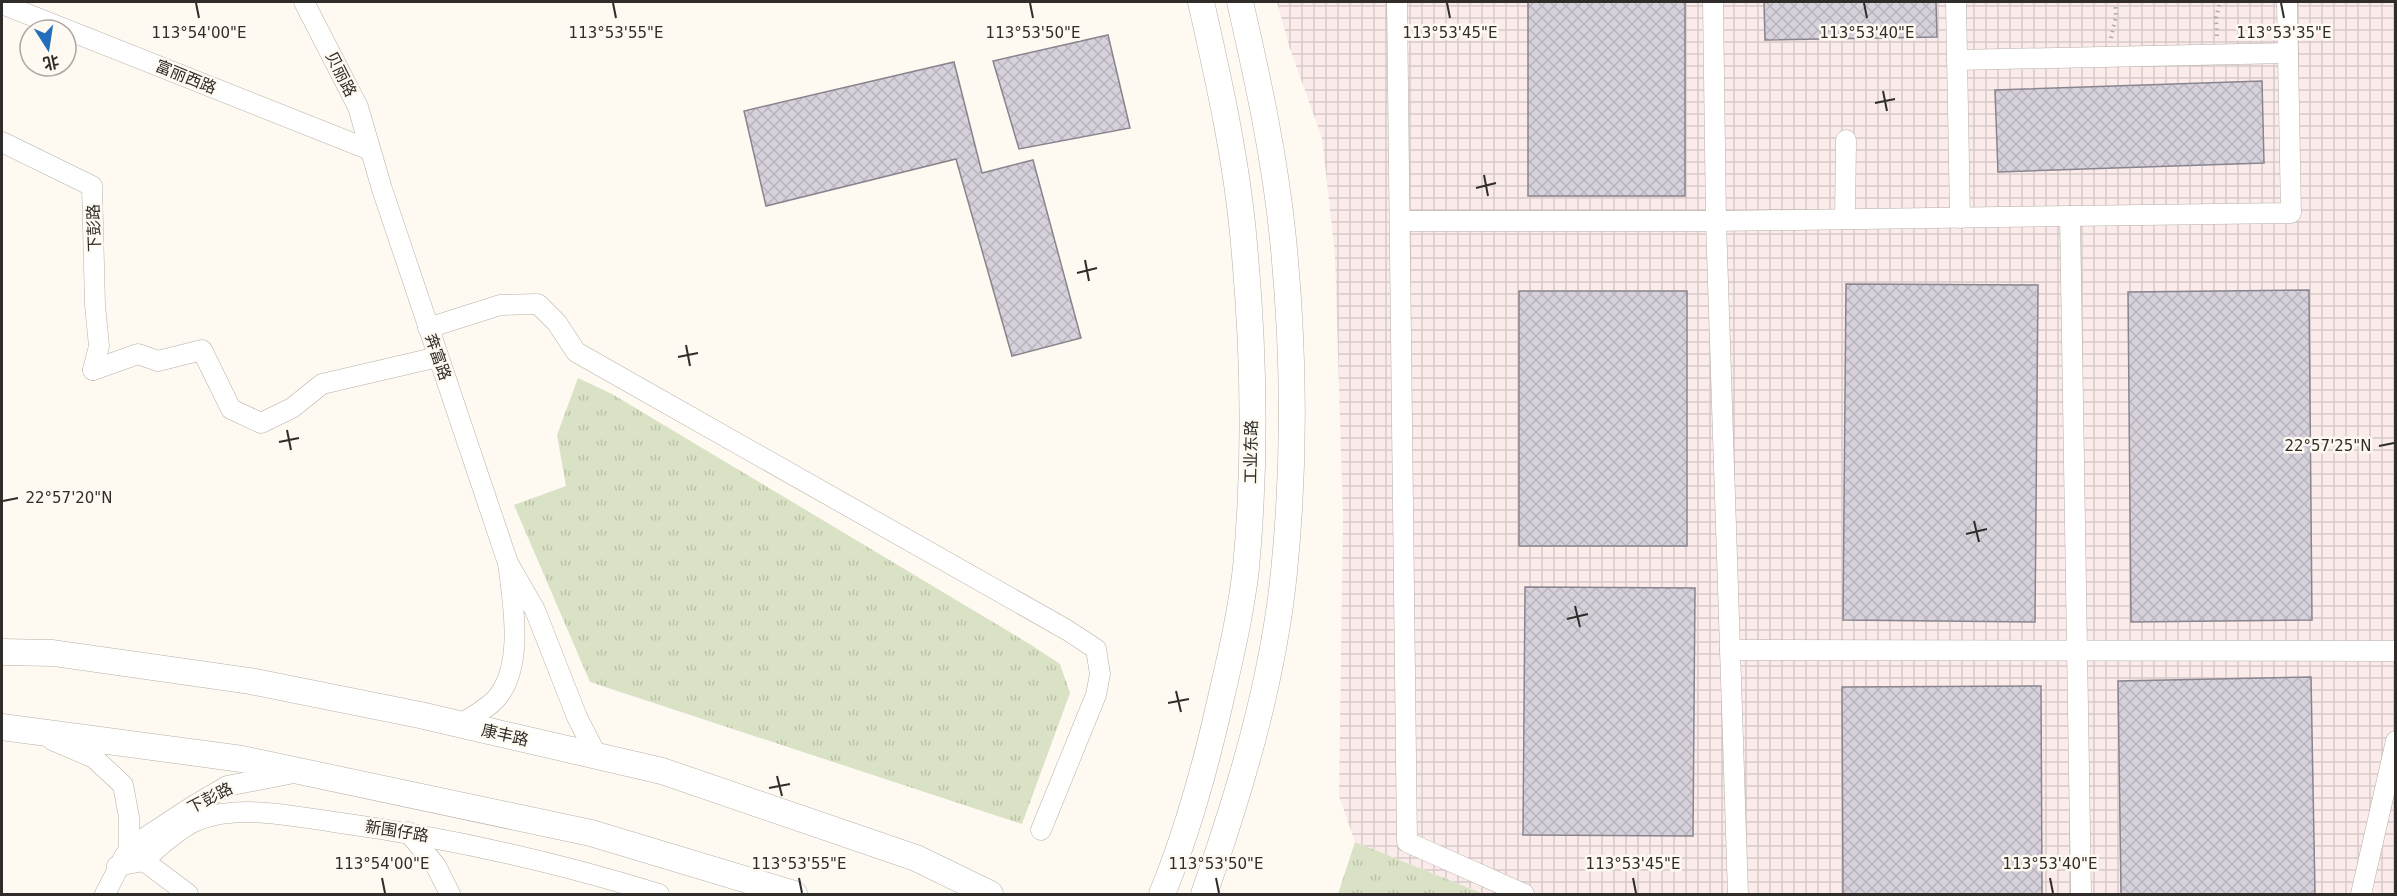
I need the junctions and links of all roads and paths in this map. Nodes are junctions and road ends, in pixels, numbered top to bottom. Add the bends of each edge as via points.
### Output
1 (304, 2) edge
2 (1200, 2) edge
3 (1240, 2) edge
4 (1397, 2) edge
5 (1713, 2) edge
6 (1956, 2) edge
7 (2115, 2) edge
8 (2220, 2) edge
9 (2287, 2) edge
10 (2, 3) edge
11 (2288, 53) junction
12 (2217, 54) junction
13 (2108, 57) junction
14 (1957, 60) junction
15 (1846, 140) dead end
16 (2, 142) edge
17 (370, 150) junction
18 (2070, 216) junction
19 (1960, 218) junction
20 (1845, 219) junction
21 (1400, 221) junction
22 (1716, 221) junction
23 (428, 328) junction
24 (438, 357) junction
25 (508, 564) junction
26 (1730, 650) junction
27 (2078, 651) junction
28 (2396, 651) edge
29 (2, 652) edge
30 (461, 724) junction
31 (2, 727) edge
32 (33, 731) junction
33 (2396, 741) edge
34 (597, 756) junction
35 (300, 771) junction
36 (1041, 830) dead end
37 (408, 832) junction
38 (129, 848) junction
39 (144, 861) junction
40 (117, 866) junction
41 (105, 894) edge
42 (188, 894) edge
43 (450, 894) edge
44 (659, 894) edge
45 (794, 894) edge
46 (990, 894) edge
47 (1162, 894) edge
48 (1204, 894) edge
49 (1524, 894) edge
50 (1738, 894) edge
51 (2081, 894) edge
52 (2361, 894) edge

1 - 17 street, 贝丽路 via 358,107
2 - 47 main road, 工业东路 via 1234,165 1244,243 1252,416 1250,497 1245,569 1233,649 1196,799
3 - 48 main road via 1258,82 1283,240 1291,415 1289,498 1284,573 1271,656 1233,810
4 - 21 street
5 - 22 street
6 - 14 street
7 - 13 path
8 - 12 path via 2216,18
9 - 11 street
10 - 17 street, 富丽西路
11 - 12 street
11 - 18 street via 2291,213
12 - 13 street
13 - 14 street
14 - 19 street
15 - 20 street
16 - 24 street, 下彭路 via 92,186 99,346 93,370 138,354 158,361 202,350 231,408 261,423 292,408 322,384
17 - 23 street, 奔富路
18 - 19 street
18 - 27 street
19 - 20 street
20 - 22 street
21 - 22 street
21 - 49 street via 1407,842
22 - 26 street
23 - 24 street, 奔富路
23 - 36 street via 500,305 538,304 557,323 576,352 1096,649 1100,674 1096,695
24 - 25 street, 奔富路
25 - 30 street via 516,625 510,673 496,699
25 - 34 street via 535,610 577,717
26 - 27 street
26 - 50 street
27 - 28 street
27 - 51 street
29 - 30 main road, 康丰路 via 53,653 250,681
30 - 34 main road, 康丰路
31 - 32 main road
32 - 35 main road via 242,759
32 - 38 street via 94,758 123,785
33 - 52 street
34 - 46 main road, 康丰路 via 662,771 916,858
35 - 38 street, 下彭路 via 227,786
35 - 45 main road via 591,833
37 - 39 street, 新围仔路 via 276,814 229,813 197,820
37 - 43 street via 436,866
37 - 44 street, 新围仔路 via 604,877
38 - 40 street, 下彭路
39 - 40 street
39 - 42 street
40 - 41 street, 下彭路

